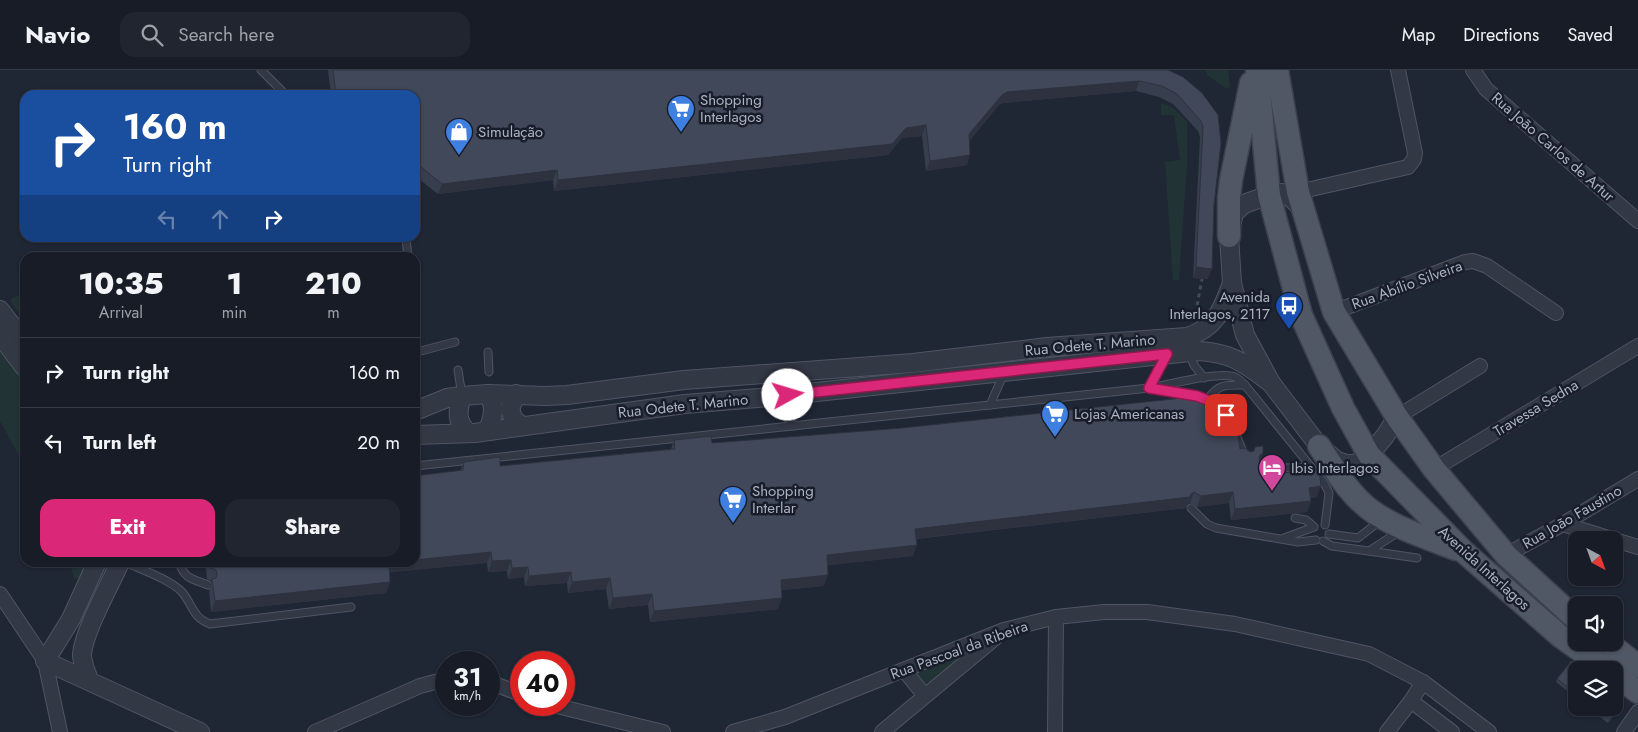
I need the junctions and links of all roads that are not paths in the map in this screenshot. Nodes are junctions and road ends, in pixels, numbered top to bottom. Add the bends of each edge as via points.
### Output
1 (261, 70) edge
2 (1256, 70) edge
3 (1277, 70) edge
4 (1398, 70) edge
5 (1474, 70) edge
6 (281, 90) edge
7 (1269, 195) junction
8 (1300, 201) junction
9 (1638, 221) edge
10 (1229, 236) junction
11 (1232, 283) junction
12 (0, 310) edge
13 (1334, 312) junction
14 (1556, 313) dead end
15 (0, 335) edge
16 (20, 336) edge
17 (455, 342) dead end
18 (1638, 346) edge
19 (420, 351) edge
20 (488, 352) dead end
21 (1189, 352) junction
22 (1167, 354) junction
23 (20, 361) edge
24 (1480, 366) dead end
25 (458, 370) dead end
26 (488, 372) dead end
27 (1004, 372) junction
28 (1204, 378) junction
29 (1271, 383) junction
30 (1245, 385) junction
31 (1149, 388) junction
32 (488, 394) junction
33 (516, 394) junction
34 (462, 396) junction
35 (770, 397) junction
36 (1207, 400) junction
37 (990, 405) junction
38 (420, 409) edge
39 (1397, 418) junction
40 (521, 426) junction
41 (794, 426) junction
42 (478, 432) junction
43 (420, 435) edge
44 (1369, 455) junction
45 (1315, 456) junction
46 (1246, 458) edge
47 (420, 465) edge
48 (1434, 469) junction
49 (1260, 470) edge
50 (1638, 478) edge
51 (1191, 508) edge
52 (1295, 518) dead end
53 (1394, 523) junction
54 (1563, 524) junction
55 (1325, 526) junction
56 (1314, 527) junction
57 (1329, 534) junction
58 (1284, 538) junction
59 (1319, 541) junction
60 (1638, 547) edge
61 (1369, 551) junction
62 (1464, 552) junction
63 (1506, 555) junction
64 (1417, 558) dead end
65 (95, 567) edge
66 (118, 567) edge
67 (136, 567) edge
68 (180, 567) edge
69 (208, 585) dead end
70 (0, 594) edge
71 (351, 607) dead end
72 (1568, 612) edge
73 (1056, 617) junction
74 (1004, 630) junction
75 (1619, 651) edge
76 (45, 660) junction
77 (1595, 661) edge
78 (1638, 666) edge
79 (904, 670) junction
80 (89, 680) junction
81 (1623, 681) edge
82 (435, 682) edge
83 (1423, 682) junction
84 (1638, 692) edge
85 (925, 696) junction
86 (1410, 702) junction
87 (1638, 712) edge
88 (575, 713) edge
89 (606, 725) edge
90 (60, 732) edge
91 (200, 732) edge
92 (314, 732) edge
93 (663, 732) edge
94 (733, 732) edge
95 (882, 732) edge
96 (1056, 732) edge
97 (1387, 732) edge
98 (1452, 732) edge
99 (1488, 732) edge
100 (1624, 732) edge

1 - 6 lane
2 - 7 main road, Avenida Interlagos
2 - 10 main road via 1228,197
3 - 8 main road, Avenida Interlagos
4 - 8 street via 1415,153 1412,163 1408,168
5 - 9 street, Rua João Carlos de Artur via 1486,89
7 - 8 street via 1282,193
7 - 10 street via 1244,204 1234,213
7 - 44 main road, Avenida Interlagos via 1302,315 1343,408
8 - 13 main road, Avenida Interlagos
10 - 11 street
11 - 29 street via 1245,335
11 - 33 street, Rua Odete T. Marino via 1217,318 1197,334 1187,337 1047,347 913,363 684,380 567,395
12 - 16 street
13 - 14 street, Rua Abílio Silveira via 1473,261 1487,266
13 - 39 main road, Avenida Interlagos
15 - 23 street
17 - 19 lane
18 - 48 street, Travessa Sedna
20 - 26 lane
21 - 22 street, Rua Odete T. Marino
21 - 28 lane
21 - 29 street, Rua Odete T. Marino via 1213,352 1238,359
22 - 27 street, Rua Odete T. Marino
22 - 31 lane
24 - 39 street
25 - 34 lane
27 - 35 street, Rua Odete T. Marino
27 - 37 lane
28 - 30 lane via 1233,376
28 - 31 lane
29 - 45 street
30 - 36 lane via 1219,387
30 - 45 lane
31 - 36 lane
31 - 37 lane
32 - 33 street, Rua Odete T. Marino
32 - 34 street, Rua Odete T. Marino
32 - 42 street via 492,400 492,422
33 - 40 street via 510,409
34 - 38 street, Rua Odete T. Marino via 446,398
34 - 42 street via 458,416 461,426
35 - 40 street, Rua Odete T. Marino via 685,404
35 - 41 lane
36 - 46 lane via 1233,425
37 - 41 lane
39 - 44 street
39 - 48 main road, Avenida Interlagos
40 - 42 street, Rua Odete T. Marino
41 - 47 lane
42 - 43 street, Rua Odete T. Marino
44 - 45 street via 1356,464
44 - 62 main road, Avenida Interlagos
45 - 49 lane
45 - 53 main road via 1361,503
45 - 55 lane via 1329,493
48 - 63 main road, Avenida Interlagos
50 - 54 street, Rua João Faustino
51 - 58 lane via 1216,528
52 - 56 lane via 1306,520
53 - 57 lane via 1358,538
53 - 61 lane
53 - 62 main road
54 - 60 street
54 - 63 street, Rua João Faustino
55 - 56 lane
55 - 57 lane
56 - 58 lane
56 - 59 lane via 1312,535
57 - 59 lane
58 - 59 lane via 1298,542
59 - 61 lane
61 - 64 lane
62 - 77 main road, Avenida Interlagos via 1560,636
63 - 72 main road, Avenida Interlagos
65 - 76 street via 72,619
66 - 80 street via 87,633 83,665
67 - 71 lane via 174,586 201,621 210,624
68 - 69 lane via 188,577
70 - 76 street
73 - 74 street, Rua Pascoal da Ribeira
73 - 83 street, Rua Pascoal da Ribeira via 1147,612 1235,624 1369,654
73 - 96 street
74 - 79 street, Rua Pascoal da Ribeira
74 - 85 street
75 - 78 main road
76 - 80 street
76 - 90 street
79 - 85 street
79 - 94 street, Rua Pascoal da Ribeira via 785,717
80 - 91 street
81 - 84 main road
82 - 92 street
83 - 86 street
83 - 99 street, Rua Pascoal da Ribeira
85 - 95 street
86 - 97 street
86 - 98 street
87 - 100 street
88 - 89 street
89 - 93 street

